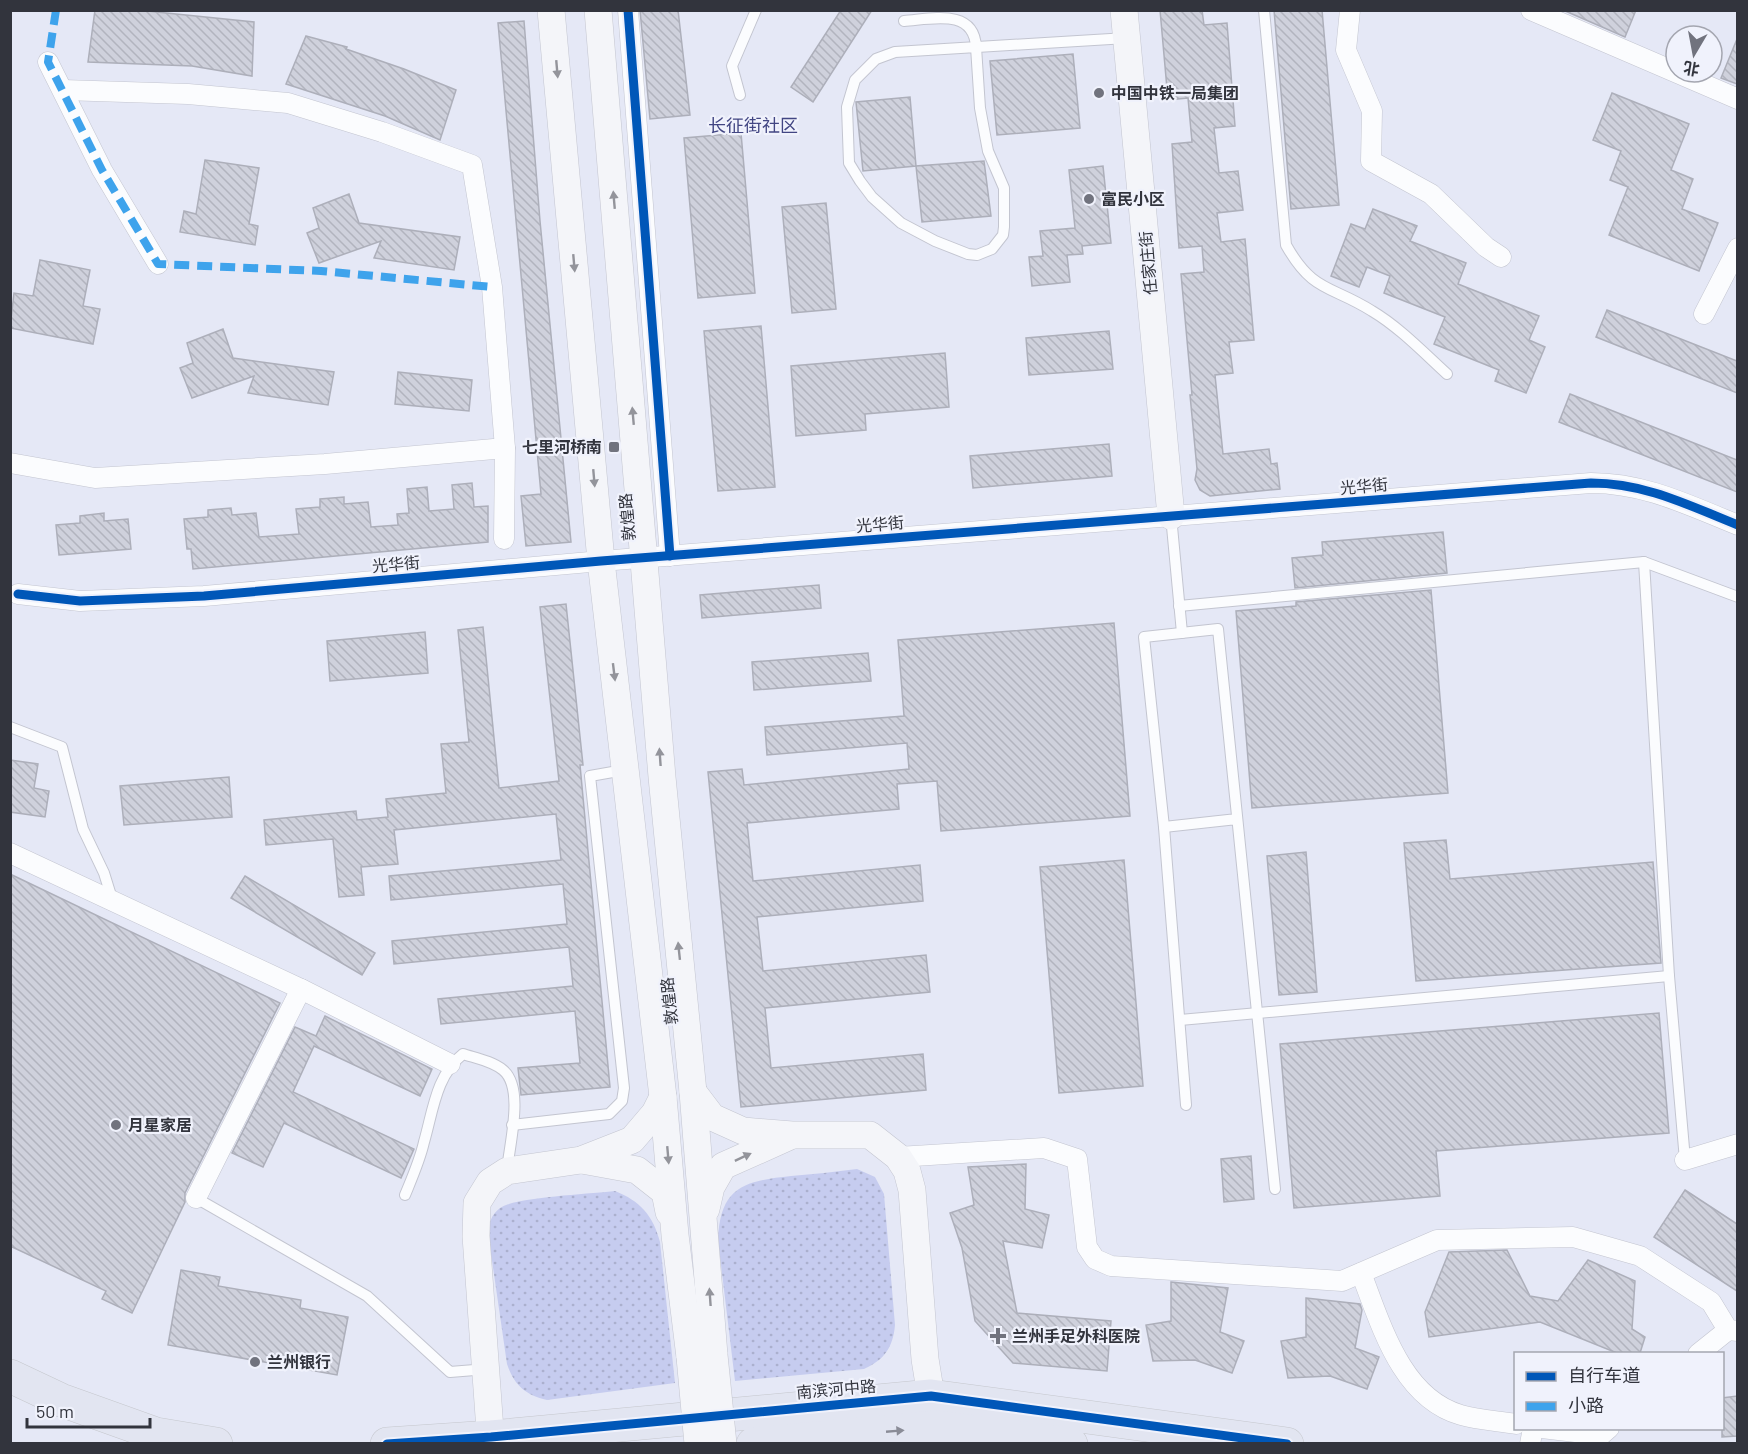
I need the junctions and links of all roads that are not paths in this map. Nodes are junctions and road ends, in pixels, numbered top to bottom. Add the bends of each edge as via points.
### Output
1 (551, 10) edge
2 (598, 10) edge
3 (628, 10) edge
4 (756, 10) edge
5 (1124, 10) edge
6 (1264, 10) edge
7 (1350, 10) edge
8 (1531, 10) edge
9 (904, 21) dead end
10 (1127, 38) junction
11 (976, 47) junction
12 (48, 62) dead end
13 (63, 90) junction
14 (740, 95) dead end
15 (1737, 99) edge
16 (1737, 248) edge
17 (1501, 257) dead end
18 (158, 264) dead end
19 (1704, 314) dead end
20 (1447, 374) dead end
21 (505, 448) junction
22 (10, 463) edge
23 (1171, 516) junction
24 (1737, 525) edge
25 (504, 539) dead end
26 (657, 557) junction
27 (601, 561) junction
28 (1644, 562) junction
29 (18, 594) dead end
30 (1737, 597) edge
31 (1179, 606) junction
32 (1182, 633) junction
33 (10, 727) edge
34 (626, 770) junction
35 (1237, 819) junction
36 (1164, 826) junction
37 (10, 853) edge
38 (113, 902) junction
39 (1669, 976) junction
40 (301, 989) junction
41 (1257, 1013) junction
42 (1180, 1020) junction
43 (450, 1064) junction
44 (693, 1092) junction
45 (663, 1097) junction
46 (1186, 1105) dead end
47 (512, 1125) junction
48 (792, 1135) junction
49 (1737, 1144) edge
50 (898, 1157) junction
51 (581, 1160) junction
52 (1685, 1160) joint
53 (507, 1171) junction
54 (1275, 1189) dead end
55 (405, 1195) dead end
56 (196, 1198) joint
57 (704, 1220) junction
58 (675, 1235) junction
59 (1360, 1273) junction
60 (1733, 1331) edge
61 (1700, 1352) edge
62 (702, 1356) junction
63 (487, 1369) junction
64 (10, 1376) edge
65 (10, 1401) edge
66 (933, 1411) junction
67 (1514, 1424) edge
68 (1559, 1430) edge
69 (1607, 1430) edge
70 (491, 1440) edge
71 (114, 1443) edge
72 (216, 1443) edge
73 (387, 1443) edge
74 (698, 1443) edge
75 (723, 1443) edge
76 (753, 1443) edge
77 (1071, 1443) edge
78 (1287, 1443) edge

1 -> 27 main road, 敦煌路
26 -> 2 main road, 敦煌路
3 - 26 street
4 - 14 lane via 732,66
5 - 10 main road, 任家庄街
6 - 20 lane via 1286,245 1298,267 1314,283 1373,311
7 - 17 street via 1346,50 1372,111 1371,161 1431,194
8 - 15 street
9 - 11 lane via 958,19 973,31
10 - 11 lane
10 - 23 main road, 任家庄街
11 - 11 lane via 895,52 876,59 855,80 847,107 849,163 872,197 918,233 977,255 999,243 1003,235 1004,188 988,151 980,108
12 - 13 street
13 - 18 street via 102,170
13 - 21 street via 188,94 288,103 472,165 492,287
16 - 19 street
21 - 22 street via 95,478
21 - 25 street
23 - 24 street, 光华街 via 1618,483 1644,488
23 - 26 street, 光华街
23 - 31 lane
26 - 27 street, 光华街
44 -> 26 main road, 敦煌路 via 662,777
27 - 29 street, 光华街 via 204,596 80,601
27 -> 34 main road, 敦煌路
28 - 30 lane
28 - 31 lane
28 - 39 lane
31 - 32 lane
32 - 35 lane via 1218,629
32 - 36 lane via 1144,637
33 - 38 lane via 62,747 83,829
34 - 45 main road, 敦煌路
34 - 47 lane via 590,776 624,1088 622,1101 609,1113
35 - 36 lane
35 - 41 lane
36 - 42 lane
37 - 38 street
38 - 40 street
39 - 41 lane
39 - 52 lane
40 - 43 street
40 - 56 street
41 - 42 lane
41 - 54 lane
42 - 46 lane
43 - 47 lane via 463,1054 503,1070 516,1105
43 - 55 lane via 436,1095 424,1145
44 - 48 main road via 712,1118 743,1131
44 - 57 main road, 敦煌路
45 - 51 main road via 656,1113 632,1140
45 -> 58 main road, 敦煌路
47 - 53 lane
48 - 50 main road via 870,1136
57 -> 48 main road via 711,1187 723,1166
49 - 52 street
50 - 59 street via 1044,1148 1077,1159 1087,1247 1095,1259 1111,1266 1342,1281
50 - 66 main road via 912,1190 925,1359
51 - 53 main road
51 - 58 main road via 637,1170 664,1192
53 - 63 main road via 490,1182 477,1203
56 - 63 lane via 367,1296 450,1372
62 -> 57 main road, 敦煌路
58 - 62 main road, 敦煌路
59 - 60 street via 1437,1240 1573,1237 1640,1256 1710,1302
59 - 67 street via 1394,1354 1425,1395 1459,1414
60 - 61 street
62 - 74 main road, bridge
62 - 75 main road, bridge
63 - 70 main road
64 - 72 highway via 61,1400 156,1434
65 - 71 highway
66 - 70 highway, 南滨河中路
76 -> 66 highway, 南滨河中路
66 - 77 highway, 南滨河中路
66 - 78 highway, 南滨河中路
68 - 69 street via 1601,1435
70 - 73 highway, 南滨河中路

